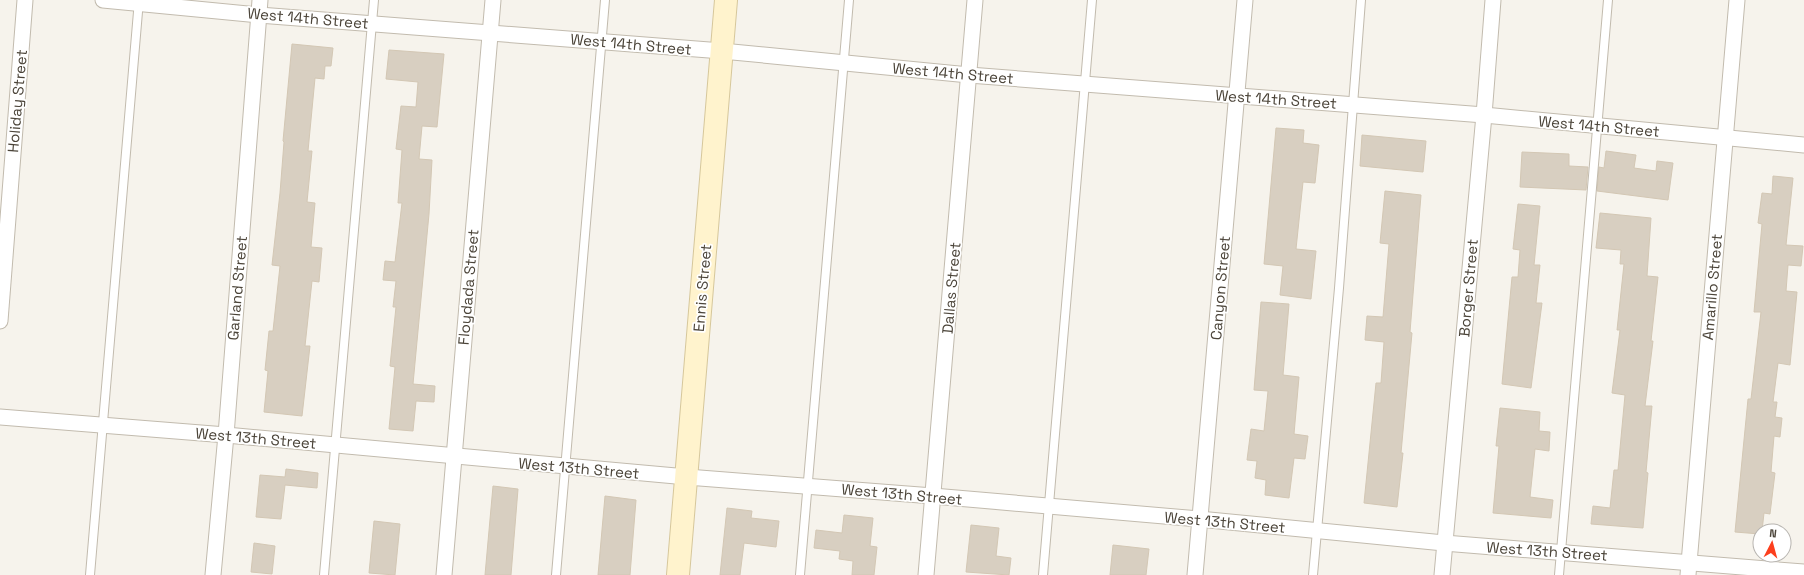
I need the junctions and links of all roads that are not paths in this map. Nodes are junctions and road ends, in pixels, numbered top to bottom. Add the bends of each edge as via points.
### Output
1 (25, 0) edge
2 (103, 0) edge
3 (374, 0) edge
4 (493, 0) edge
5 (605, 0) edge
6 (726, 0) edge
7 (849, 0) edge
8 (976, 0) edge
9 (1092, 0) edge
10 (1245, 0) edge
11 (1361, 0) edge
12 (1493, 0) edge
13 (1608, 0) edge
14 (1737, 0) edge
15 (139, 2) edge
16 (260, 7) edge
17 (371, 24) junction
18 (491, 33) junction
19 (601, 42) junction
20 (722, 51) junction
21 (844, 63) junction
22 (969, 75) junction
23 (1085, 84) junction
24 (1237, 96) junction
25 (1352, 105) junction
26 (1484, 115) junction
27 (1597, 126) junction
28 (1725, 138) junction
29 (1804, 145) edge
30 (0, 321) edge
31 (0, 417) edge
32 (104, 425) junction
33 (226, 435) junction
34 (335, 445) junction
35 (454, 456) junction
36 (566, 466) junction
37 (687, 477) junction
38 (808, 486) junction
39 (933, 496) junction
40 (1048, 506) junction
41 (1199, 519) junction
42 (1317, 531) junction
43 (1444, 543) junction
44 (1561, 552) junction
45 (1689, 569) edge
46 (1804, 572) edge
47 (90, 575) edge
48 (212, 575) edge
49 (324, 575) edge
50 (444, 575) edge
51 (556, 575) edge
52 (678, 575) edge
53 (800, 575) edge
54 (926, 575) edge
55 (1042, 575) edge
56 (1195, 575) edge
57 (1313, 575) edge
58 (1442, 575) edge
59 (1559, 575) edge

1 - 30 street, Holiday Street
2 - 15 street, West 14th Street
3 - 17 lane
4 - 18 street, Floydada Street
5 - 19 lane
6 - 20 main road, Ennis Street
7 - 21 lane
8 - 22 street, Dallas Street
9 - 23 lane
10 - 24 street, Canyon Street
11 - 25 lane
12 - 26 street, Borger Street
13 - 27 lane
14 - 28 street, Amarillo Street
15 - 16 street, West 14th Street
15 - 32 lane
16 - 17 street, West 14th Street
16 - 33 street, Garland Street
17 - 18 street, West 14th Street
17 - 34 lane
18 - 19 street, West 14th Street
18 - 35 street, Floydada Street
19 - 20 street, West 14th Street
19 - 36 lane
20 - 21 street, West 14th Street
20 - 37 main road, Ennis Street
21 - 22 street, West 14th Street
21 - 38 lane via 826,250
22 - 23 street, West 14th Street
22 - 39 street, Dallas Street
23 - 24 street, West 14th Street
23 - 40 lane
24 - 25 street, West 14th Street
24 - 41 street, Canyon Street
25 - 26 street, West 14th Street
25 - 42 lane via 1339,288
26 - 27 street, West 14th Street
26 - 43 street, Borger Street
27 - 28 street, West 14th Street
27 - 44 lane
28 - 29 street, West 14th Street
28 - 45 street, Amarillo Street
31 - 32 street, West 13th Street
32 - 33 street, West 13th Street
32 - 47 lane
33 - 34 street, West 13th Street
33 - 48 street, Garland Street
34 - 35 street, West 13th Street
34 - 49 lane
35 - 36 street, West 13th Street
35 - 50 street, Floydada Street
36 - 37 street, West 13th Street
36 - 51 lane
37 - 38 street, West 13th Street
37 - 52 main road, Ennis Street
38 - 39 street, West 13th Street
38 - 53 lane
39 - 40 street, West 13th Street
39 - 54 street, Dallas Street
40 - 41 street, West 13th Street
40 - 55 lane
41 - 42 street, West 13th Street
41 - 56 street, Canyon Street
42 - 43 street, West 13th Street
42 - 57 lane
43 - 44 street, West 13th Street
43 - 58 street, Borger Street
44 - 45 street, West 13th Street
44 - 59 lane
45 - 46 street, West 13th Street

